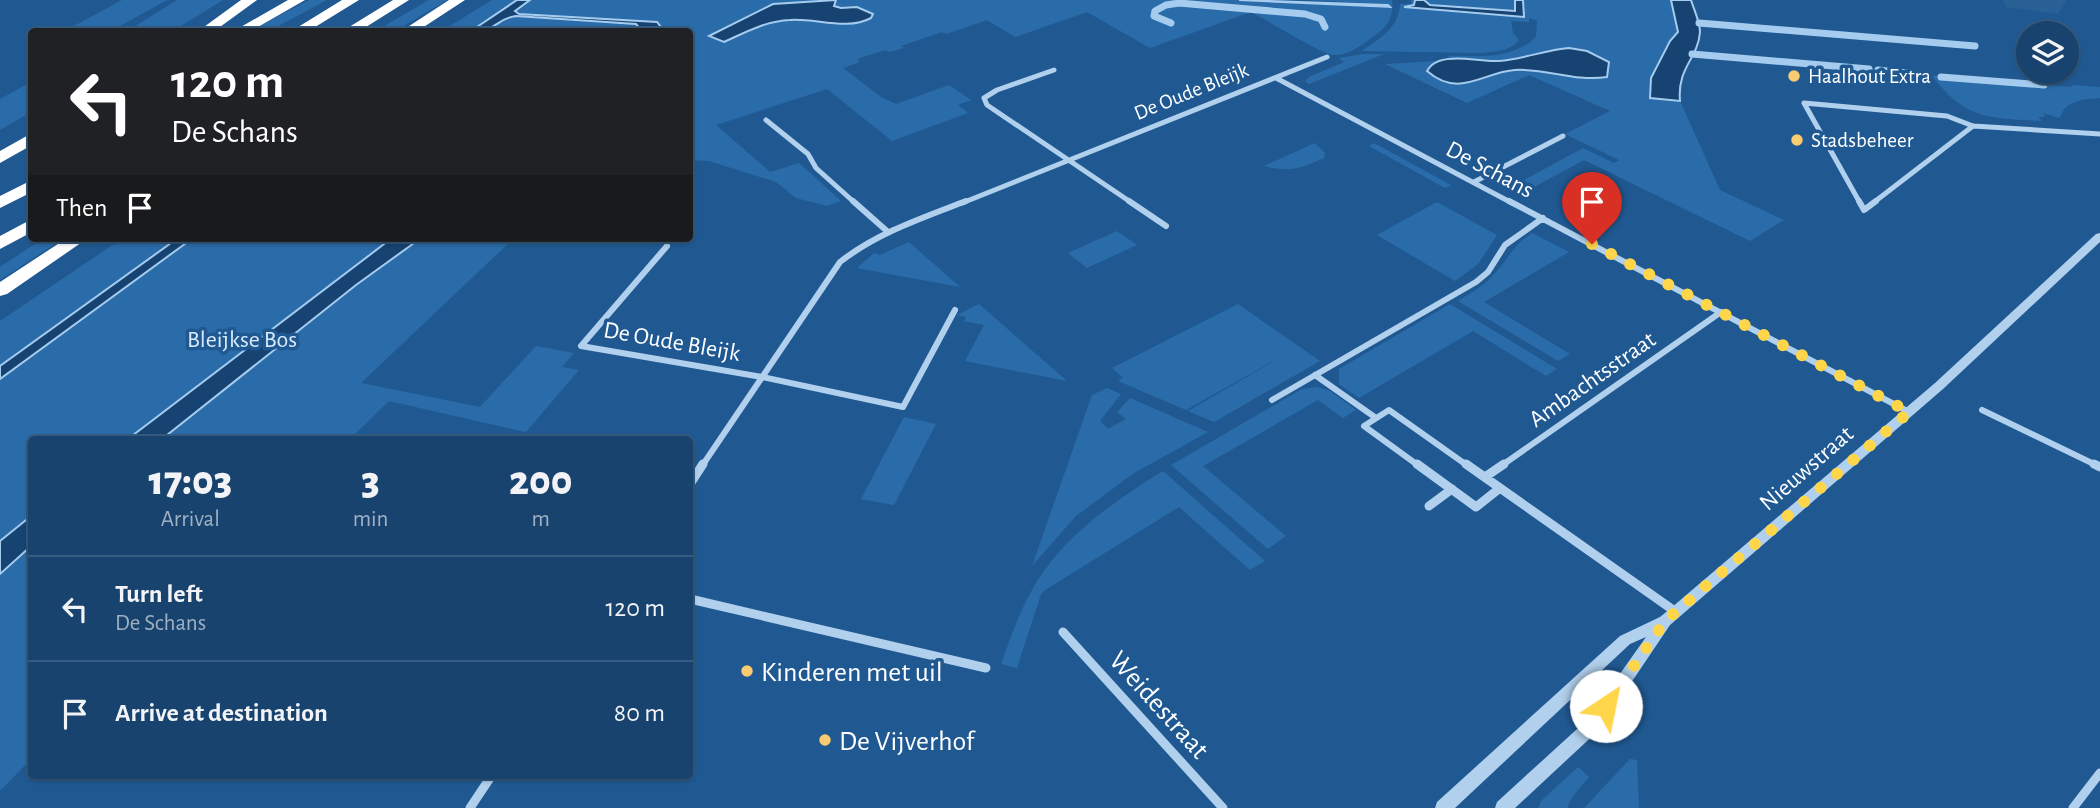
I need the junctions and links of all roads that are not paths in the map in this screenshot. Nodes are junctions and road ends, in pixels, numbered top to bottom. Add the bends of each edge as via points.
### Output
1 (250, 0) edge
2 (298, 0) edge
3 (352, 0) edge
4 (402, 0) edge
5 (458, 0) edge
6 (209, 28) edge
7 (246, 28) edge
8 (303, 28) edge
9 (354, 28) edge
10 (412, 28) edge
11 (1327, 57) dead end
12 (1054, 70) dead end
13 (1276, 78) junction
14 (766, 120) dead end
15 (1973, 126) junction
16 (2100, 134) edge
17 (1563, 136) dead end
18 (28, 141) edge
19 (28, 147) edge
20 (0, 160) edge
21 (1069, 160) junction
22 (1474, 182) junction
23 (28, 187) edge
24 (0, 204) edge
25 (1543, 218) junction
26 (28, 226) edge
27 (1166, 226) dead end
28 (888, 232) junction
29 (2100, 236) edge
30 (73, 242) edge
31 (0, 244) edge
32 (667, 246) dead end
33 (0, 290) edge
34 (955, 310) dead end
35 (1721, 312) junction
36 (1315, 375) junction
37 (762, 377) junction
38 (1272, 400) dead end
39 (1982, 410) dead end
40 (1909, 412) junction
41 (1376, 418) junction
42 (2100, 467) edge
43 (1485, 477) junction
44 (693, 480) edge
45 (1501, 488) junction
46 (1452, 489) junction
47 (1429, 506) dead end
48 (693, 600) edge
49 (1670, 617) junction
50 (1063, 632) dead end
51 (986, 668) dead end
52 (2100, 773) edge
53 (489, 779) edge
54 (470, 808) edge
55 (1223, 808) edge
56 (1443, 808) edge
57 (1503, 808) edge
58 (2073, 808) edge

1 - 6 highway
2 - 7 highway
3 - 8 highway
4 - 9 highway
5 - 10 highway
11 - 13 street, De Oude Bleijk
12 - 21 street via 984,98 987,105
13 - 21 street, De Oude Bleijk
13 - 22 street, De Schans
14 - 28 street
15 - 15 street via 1947,116 1804,103 1864,210
15 - 16 street
17 - 22 street
18 - 20 highway
19 - 20 highway
21 - 27 street
21 - 28 street, De Oude Bleijk
22 - 25 street, De Schans
23 - 24 highway
25 - 35 street, De Schans
25 - 36 street via 1505,245 1476,282
26 - 31 highway
28 - 37 street, De Oude Bleijk via 840,262
29 - 40 street, Nieuwstraat
30 - 33 highway
32 - 37 street, De Oude Bleijk via 581,346
34 - 37 street, De Oude Bleijk via 903,407
35 - 40 street, De Schans
35 - 43 street, Ambachtsstraat
36 - 38 street
36 - 41 street
37 - 44 street, De Oude Bleijk
39 - 42 street
40 - 49 street, Nieuwstraat
41 - 43 street via 1389,410
41 - 46 street via 1364,426
43 - 45 street
45 - 46 street via 1476,507
45 - 49 street
46 - 47 street
48 - 51 street
49 - 56 street, Nieuwstraat via 1625,640
49 - 57 street, Nieuwstraat via 1594,724
50 - 55 street, Weidestraat
52 - 58 street
53 - 54 street

